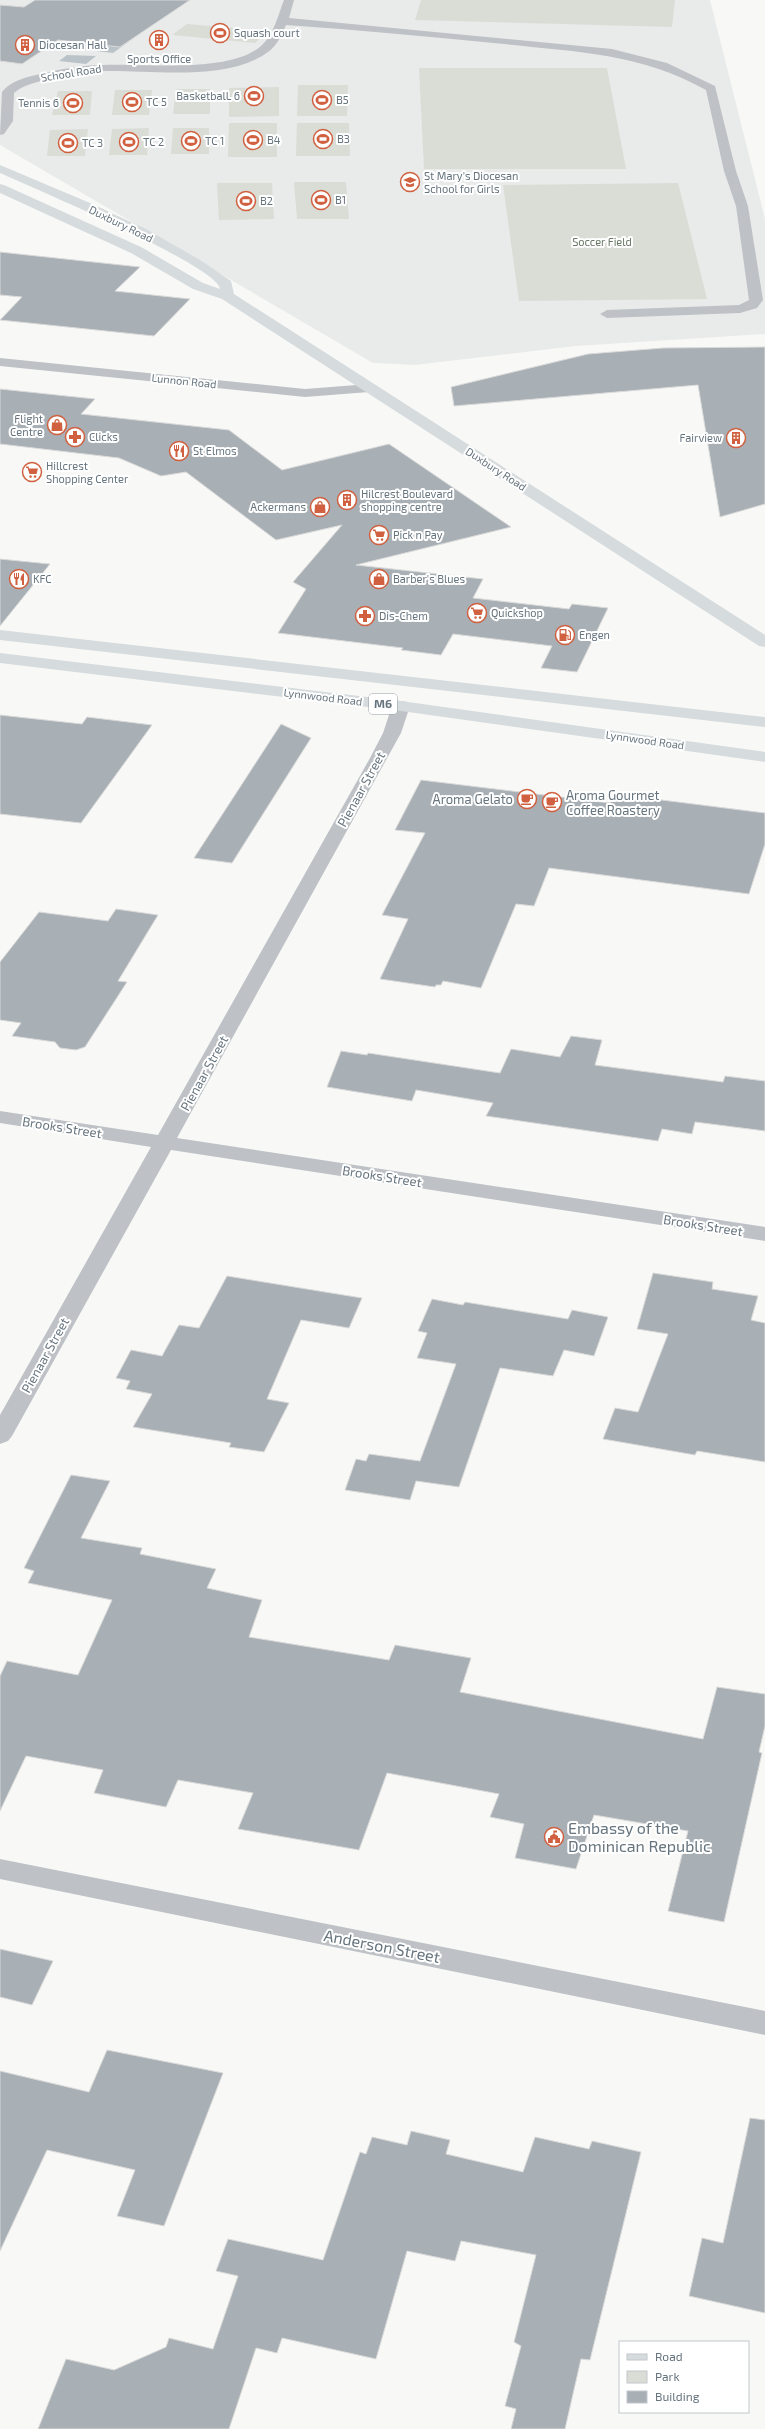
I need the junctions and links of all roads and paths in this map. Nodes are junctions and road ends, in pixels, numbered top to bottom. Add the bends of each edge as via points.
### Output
1 (289, 0) edge
2 (283, 21) junction
3 (0, 132) edge
4 (0, 169) edge
5 (0, 188) edge
6 (227, 296) junction
7 (607, 314) dead end
8 (0, 362) edge
9 (369, 388) junction
10 (0, 635) edge
11 (765, 642) edge
12 (0, 658) edge
13 (314, 671) junction
14 (401, 706) junction
15 (765, 708) edge
16 (711, 716) junction
17 (765, 722) edge
18 (765, 757) edge
19 (0, 1117) edge
20 (165, 1142) junction
21 (765, 1234) edge
22 (0, 1436) edge
23 (0, 1869) edge
24 (765, 2024) edge

1 - 2 street, School Road
2 - 3 street, School Road via 265,49 245,60 197,67 83,70 23,82 8,92 7,121
2 - 7 street via 618,53 661,66 698,80 711,88 730,171 742,206 756,300 752,305 740,309
4 - 6 main road, Duxbury Road via 103,214 178,252 221,279 226,284
5 - 6 main road, Duxbury Road via 136,250 198,286
6 - 9 main road, Duxbury Road
8 - 9 street, Lunnon Road via 305,393
9 - 11 main road, Duxbury Road
10 - 13 main road, Lynnwood Road / M6
12 - 14 main road, Lynnwood Road / M6
13 - 14 main road via 336,681 396,693 400,697
13 - 16 main road, Lynnwood Road / M6
14 - 18 main road, Lynnwood Road / M6
14 - 20 street, Pienaar Street via 392,733 379,758
15 - 16 main road
16 - 17 main road, Lynnwood Road / M6
19 - 20 street, Brooks Street
20 - 21 street, Brooks Street
20 - 22 street, Pienaar Street
23 - 24 street, Anderson Street

